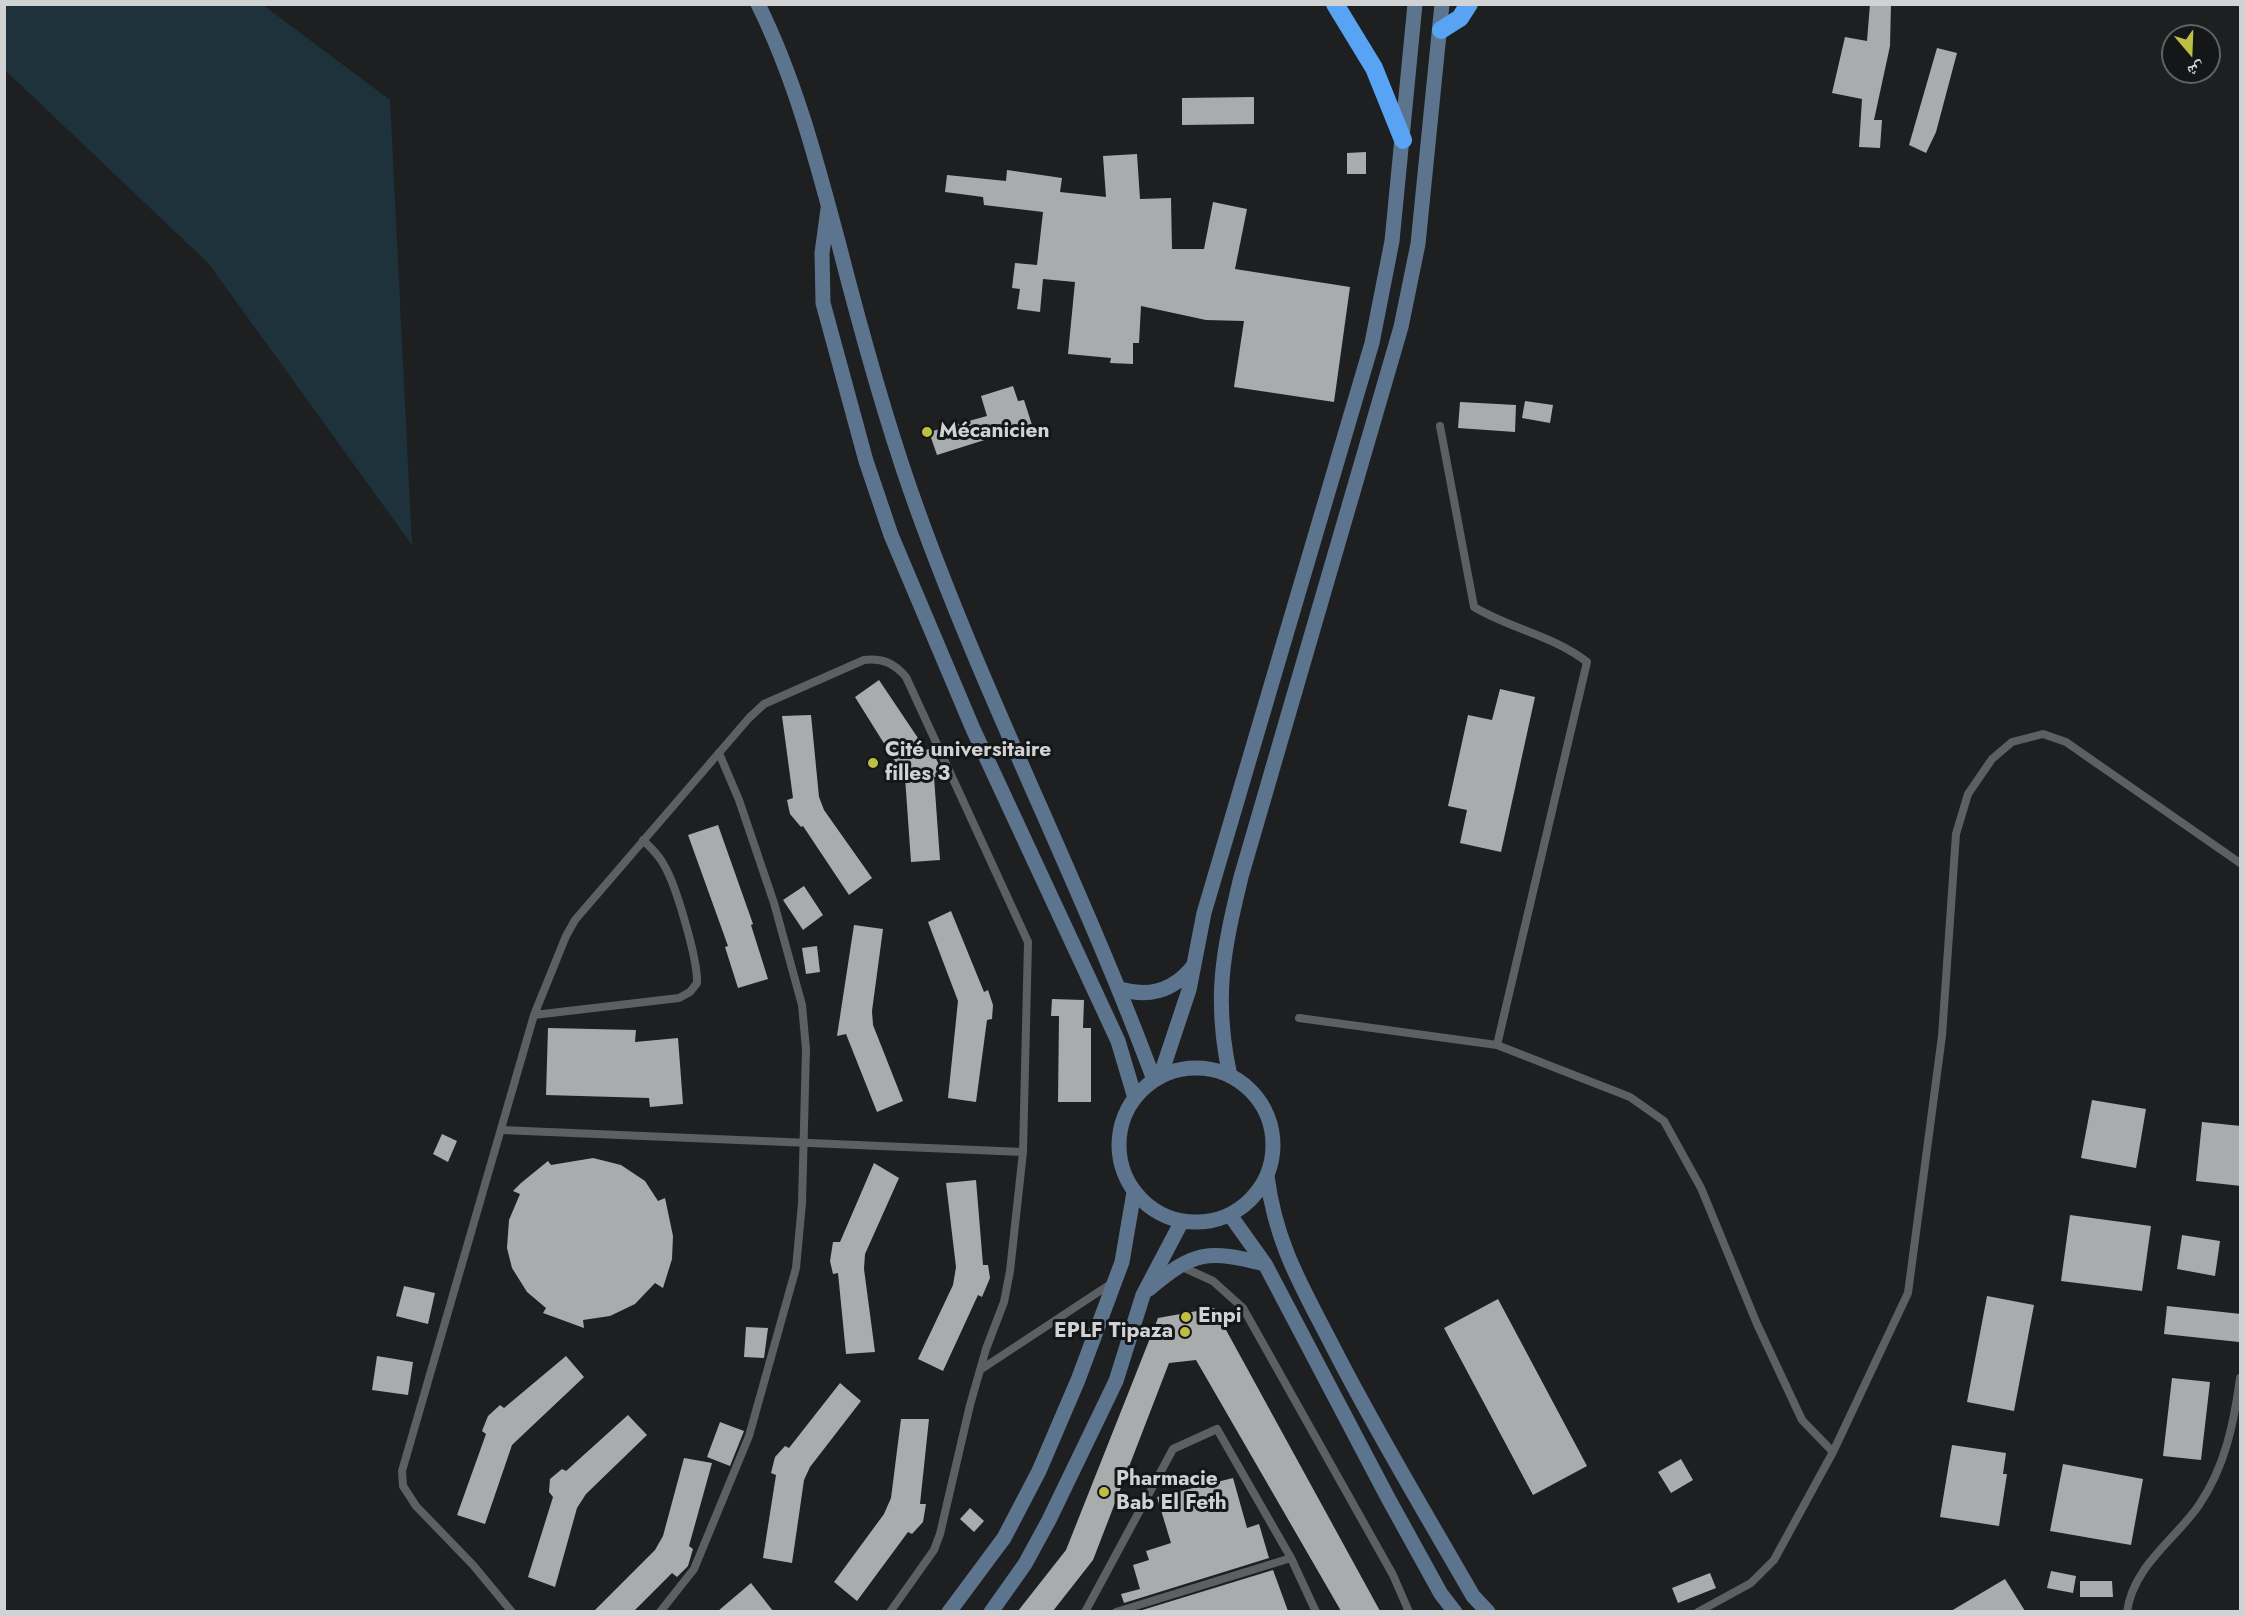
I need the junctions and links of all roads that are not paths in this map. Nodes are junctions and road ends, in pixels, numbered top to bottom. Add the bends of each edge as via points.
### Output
1 (758, 4) edge
2 (1335, 4) edge
3 (1415, 4) edge
4 (1442, 4) edge
5 (1469, 4) edge
6 (1415, 28) junction
7 (1441, 30) junction
8 (1403, 140) junction
9 (828, 206) junction
10 (1440, 426) dead end
11 (720, 753) junction
12 (643, 840) junction
13 (2241, 863) edge
14 (1194, 965) junction
15 (1120, 989) junction
16 (534, 1015) junction
17 (1299, 1018) dead end
18 (1497, 1045) junction
19 (1230, 1076) junction
20 (1157, 1079) junction
21 (1135, 1098) junction
22 (501, 1130) junction
23 (804, 1143) junction
24 (1023, 1152) junction
25 (1267, 1176) junction
26 (1134, 1192) junction
27 (1230, 1215) junction
28 (1182, 1221) junction
29 (1265, 1264) junction
30 (1179, 1266) junction
31 (1115, 1281) junction
32 (1143, 1295) junction
33 (980, 1370) junction
34 (2241, 1378) edge
35 (1833, 1452) junction
36 (1291, 1558) junction
37 (512, 1611) edge
38 (660, 1611) edge
39 (890, 1611) edge
40 (949, 1611) edge
41 (991, 1611) edge
42 (1085, 1611) edge
43 (1116, 1611) edge
44 (1316, 1611) edge
45 (1409, 1611) edge
46 (1455, 1611) edge
47 (1488, 1611) edge
48 (1698, 1611) edge
49 (2127, 1611) edge

1 - 9 main road via 794,88
2 - 8 highway via 1374,68
3 - 6 main road
4 - 7 main road
5 - 7 highway via 1460,18
6 - 7 main road
6 - 8 main road
7 - 19 main road via 1418,243 1401,327 1225,945 1220,1006
8 - 14 main road via 1392,241 1372,342 1208,902
9 - 15 main road via 878,393 937,563
9 - 21 main road via 823,242 823,303 866,461 891,535 973,729 1118,1041
10 - 18 lane via 1474,607 1569,648 1587,662
11 - 12 lane
11 - 23 lane via 774,903 802,1005 807,1049
11 - 24 lane via 764,705 864,660 885,660 906,677 1028,942
12 - 16 lane via 575,920
12 - 16 lane via 670,876 697,983 679,998
13 - 35 lane via 2066,742 2043,734 2012,742 1992,759 1968,794 1956,834 1942,1036 1908,1293
14 - 15 main road via 1174,985 1162,990 1134,993
14 - 20 main road via 1184,1010
15 - 20 main road
16 - 22 lane
17 - 18 lane
18 - 35 lane via 1630,1097 1664,1121 1701,1188 1802,1420
19 - 20 main road via 1188,1068
19 - 25 main road via 1256,1096 1271,1126 1272,1160
20 - 21 main road
21 - 26 main road via 1120,1128 1119,1145 1123,1170
22 - 23 lane
22 - 37 lane via 402,1471 403,1486 416,1506
23 - 24 lane
23 - 38 lane via 796,1269 749,1436 694,1569
24 - 33 lane via 1004,1302
25 - 27 main road via 1258,1192
25 - 47 main road via 1272,1213 1286,1256 1363,1405 1473,1596
26 - 28 main road via 1155,1211
26 - 31 main road
27 - 28 main road via 1207,1222
27 - 29 main road
28 - 32 main road
29 - 30 main road via 1226,1254 1206,1255
29 - 46 main road via 1388,1498 1441,1594
30 - 32 main road
30 - 45 lane via 1218,1285 1243,1308 1393,1575
31 - 33 lane
31 - 40 main road via 1078,1380 1025,1501 1004,1538
32 - 41 main road via 1116,1381 1049,1521 1025,1564
33 - 39 lane via 940,1534 934,1550
34 - 49 lane via 2234,1424 2217,1474 2198,1506 2149,1562
35 - 48 lane via 1774,1560 1752,1583
36 - 42 lane via 1217,1429 1173,1449
36 - 43 lane
36 - 44 lane

